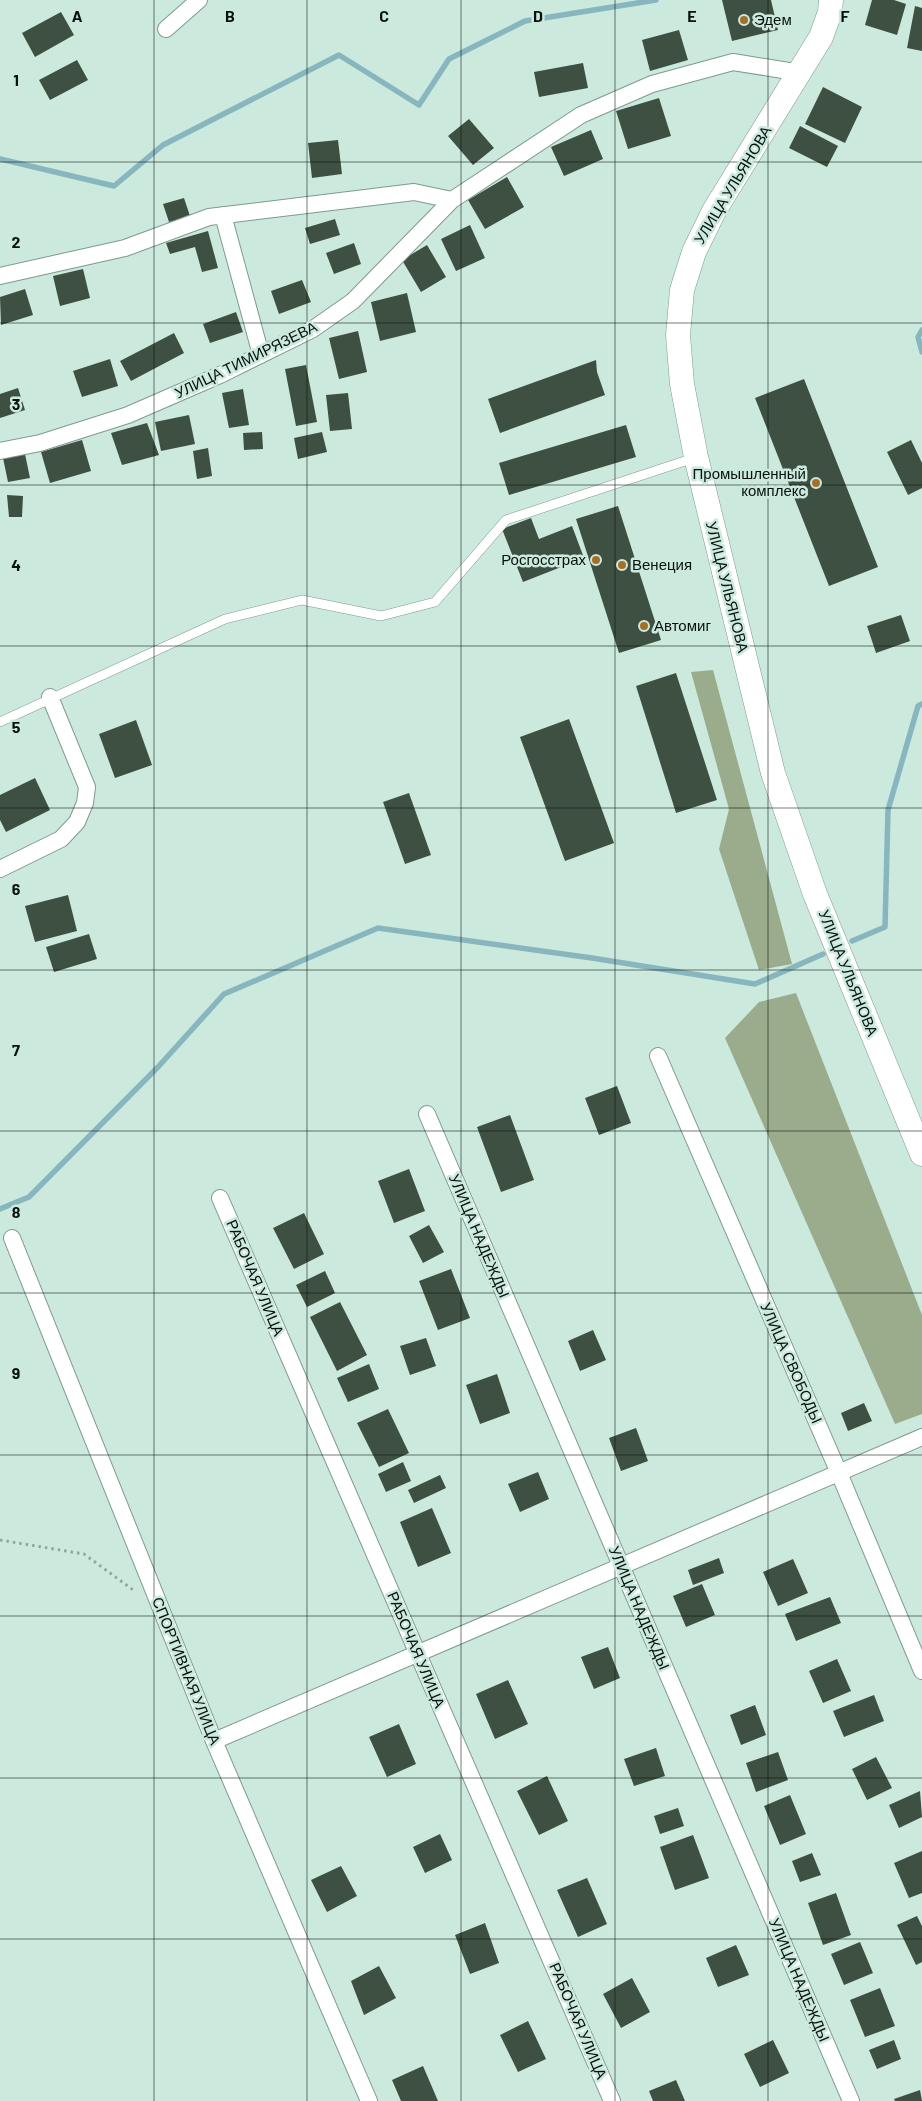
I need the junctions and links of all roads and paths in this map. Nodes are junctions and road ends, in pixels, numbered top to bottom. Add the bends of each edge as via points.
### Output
1 (199, 0) edge
2 (831, 0) edge
3 (166, 29) dead end
4 (801, 73) junction
5 (452, 200) junction
6 (223, 216) junction
7 (0, 276) edge
8 (261, 355) junction
9 (0, 451) edge
10 (696, 457) junction
11 (50, 698) junction
12 (0, 722) edge
13 (0, 869) edge
14 (658, 1056) dead end
15 (427, 1114) dead end
16 (922, 1154) edge
17 (220, 1198) dead end
18 (12, 1238) dead end
19 (922, 1437) edge
20 (839, 1472) junction
21 (0, 1540) edge
22 (621, 1566) junction
23 (161, 1610) junction
24 (418, 1653) junction
25 (922, 1671) edge
26 (214, 1741) junction
27 (369, 2101) edge
28 (612, 2101) edge
29 (851, 2101) edge

1 - 3 street
2 - 4 main road, УЛИЦА УЛЬЯНОВА via 821,37
4 - 5 street, УЛИЦА ТИМИРЯЗЕВА via 733,62 652,84 581,115
4 - 10 main road, УЛИЦА УЛЬЯНОВА via 714,211 694,252 682,290 678,336 682,384
5 - 6 street via 414,192
5 - 8 street, УЛИЦА ТИМИРЯЗЕВА via 353,301 313,329
6 - 7 street via 209,217 125,248
6 - 8 street
8 - 9 street, УЛИЦА ТИМИРЯЗЕВА via 128,415 40,443
10 - 11 lane via 506,520 435,602 381,616 302,600 225,618
10 - 16 main road, УЛИЦА УЛЬЯНОВА via 773,773 815,894
11 - 12 lane
11 - 13 street via 87,786 85,803 77,822 61,838
14 - 20 street, УЛИЦА СВОБОДЫ
15 - 22 street, УЛИЦА НАДЕЖДЫ
17 - 24 street, РАБОЧАЯ УЛИЦА
18 - 23 street, СПОРТИВНАЯ УЛИЦА
19 - 20 street
20 - 22 street
20 - 25 street, УЛИЦА СВОБОДЫ
21 - 23 path via 84,1554
22 - 24 street
22 - 29 street, УЛИЦА НАДЕЖДЫ
23 - 26 street, СПОРТИВНАЯ УЛИЦА
24 - 26 street
24 - 28 street, РАБОЧАЯ УЛИЦА
26 - 27 street, СПОРТИВНАЯ УЛИЦА

